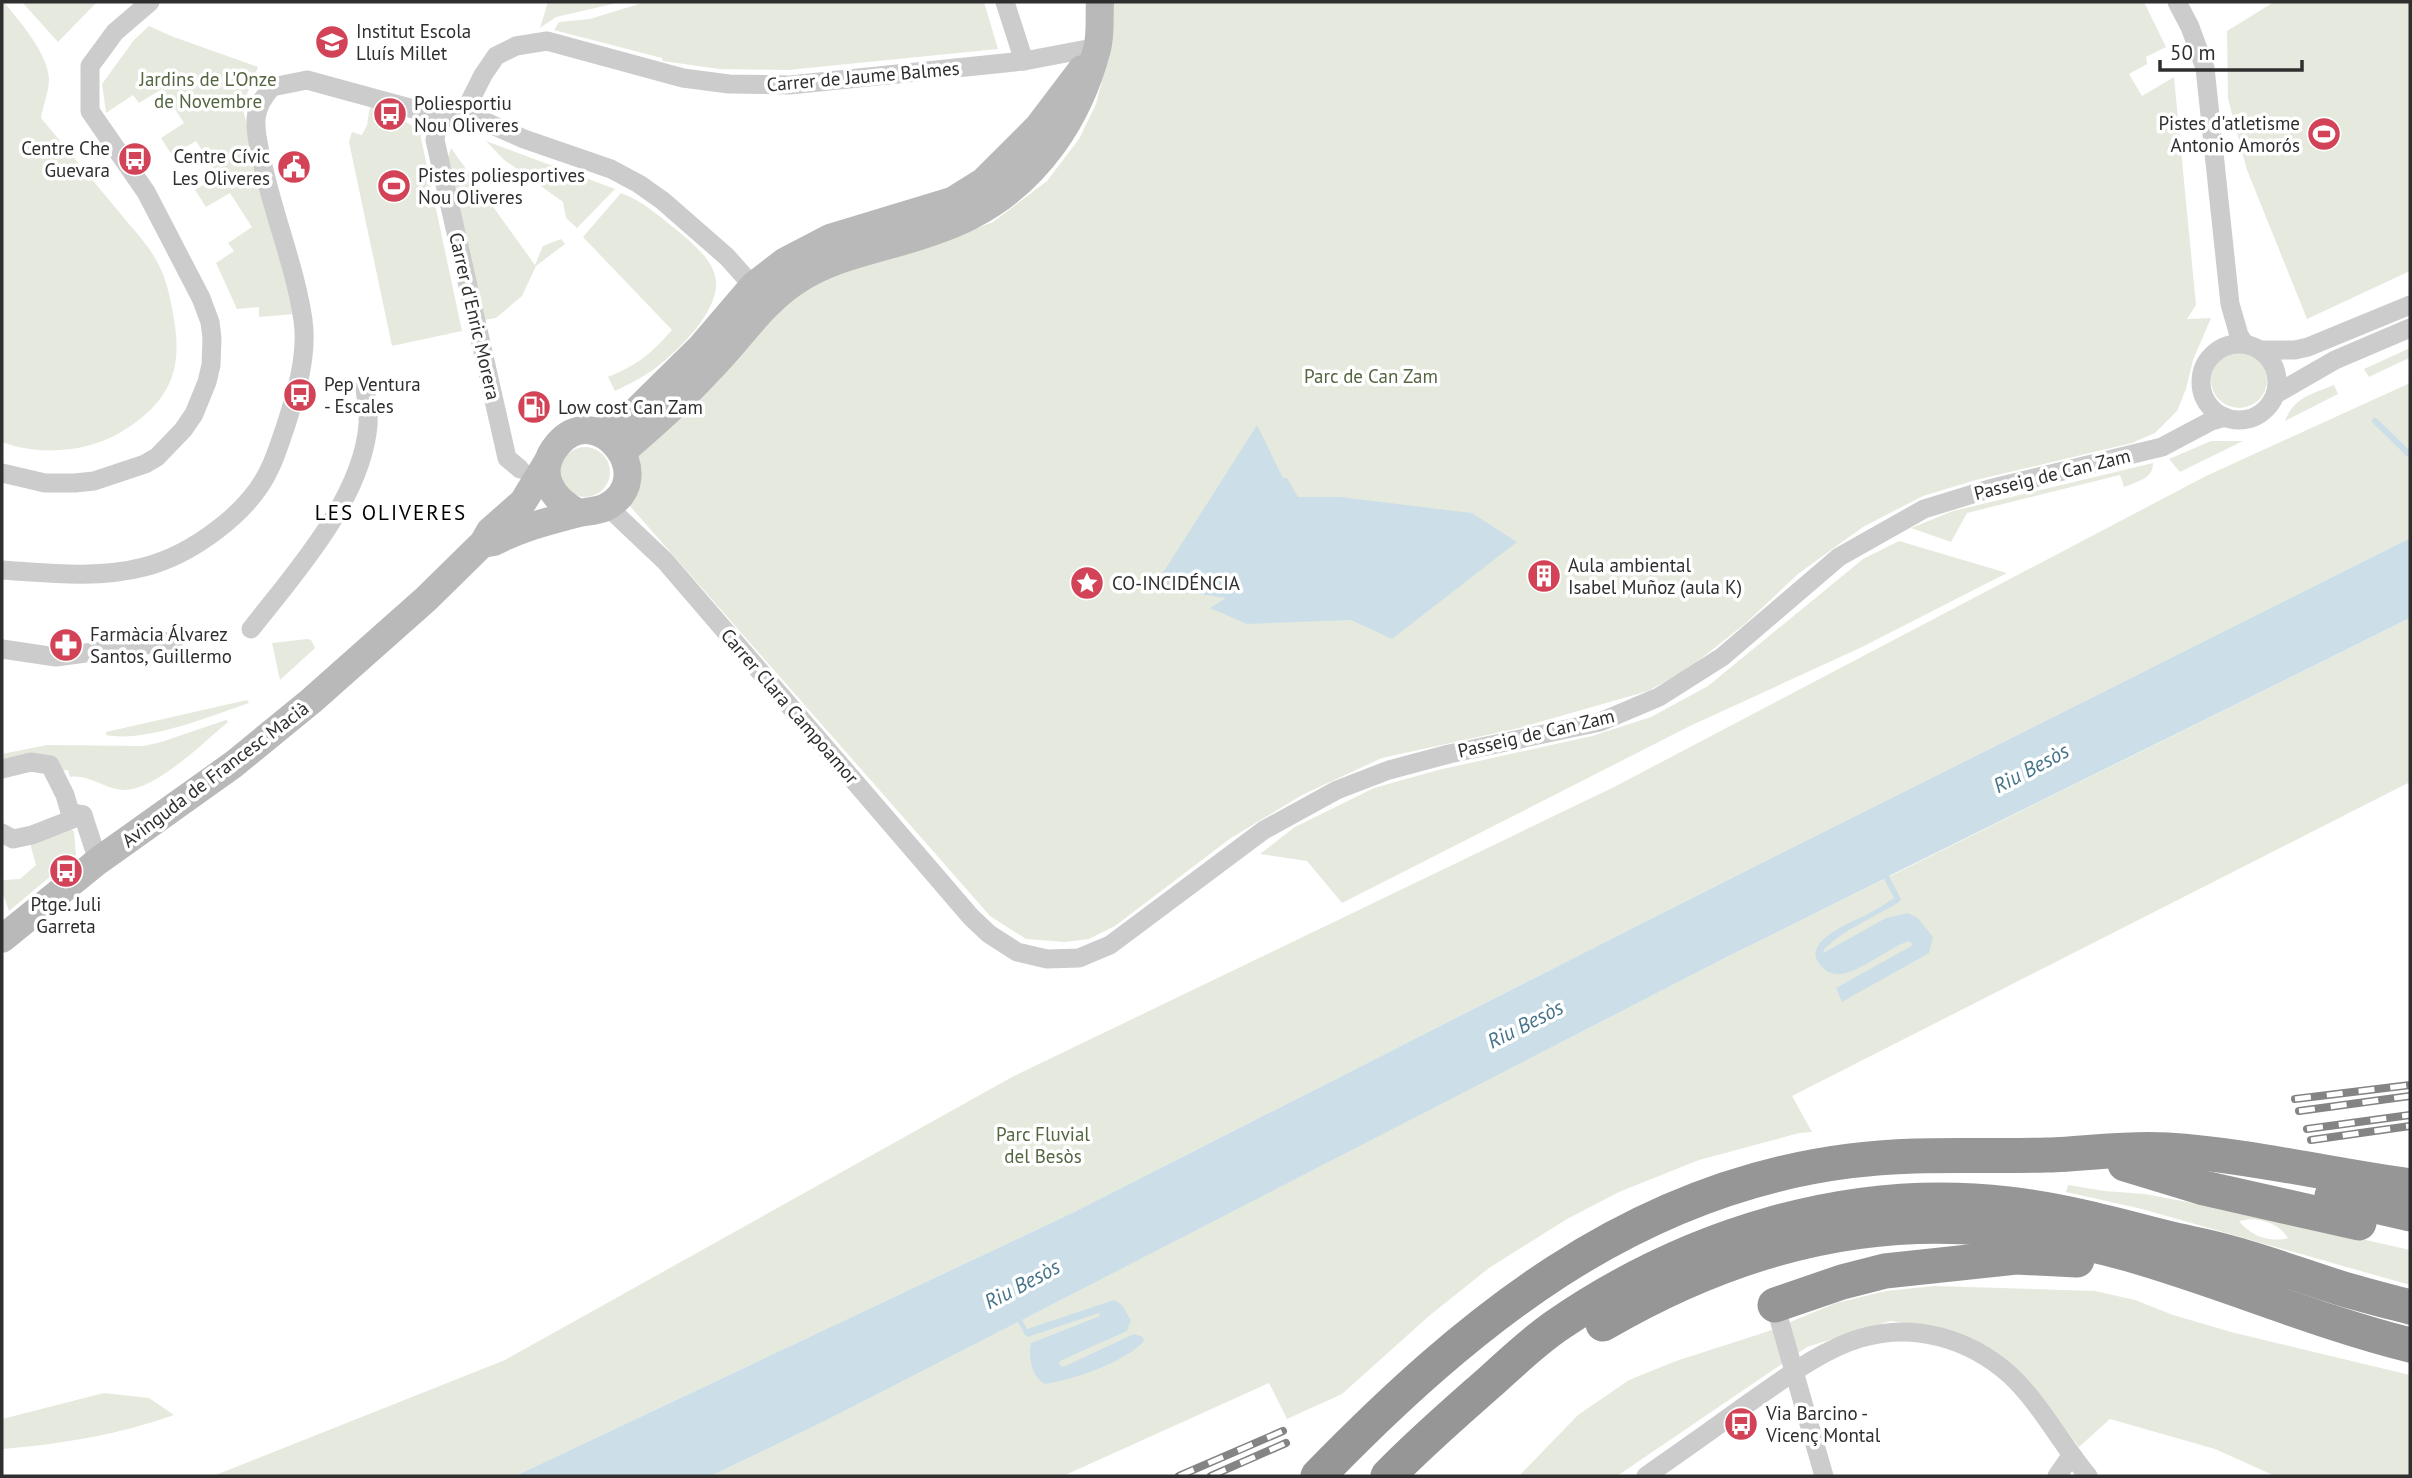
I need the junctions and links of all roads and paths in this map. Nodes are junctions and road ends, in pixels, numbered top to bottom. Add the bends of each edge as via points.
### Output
1 (1005, 2) edge
2 (1100, 2) edge
3 (2177, 2) edge
4 (142, 4) edge
5 (1098, 47) junction
6 (1024, 61) junction
7 (439, 116) junction
8 (461, 119) junction
9 (753, 286) junction
10 (2410, 306) edge
11 (2410, 328) edge
12 (2244, 346) junction
13 (365, 387) dead end
14 (2276, 394) junction
15 (2225, 417) junction
16 (597, 432) junction
17 (622, 452) junction
18 (548, 461) junction
19 (520, 469) dead end
20 (2, 473) edge
21 (607, 506) junction
22 (579, 513) junction
23 (483, 543) junction
24 (2, 570) edge
25 (251, 629) dead end
26 (174, 641) dead end
27 (2, 649) edge
28 (2, 769) edge
29 (83, 815) junction
30 (2, 833) edge
31 (98, 861) junction
32 (966, 912) joint
33 (2, 940) edge
34 (2048, 1155) junction
35 (2124, 1164) junction
36 (2410, 1186) edge
37 (2410, 1214) edge
38 (2410, 1235) edge
39 (2267, 1300) junction
40 (1775, 1305) joint
41 (2410, 1307) edge
42 (2410, 1345) edge
43 (1511, 1364) junction
44 (1795, 1371) junction
45 (2071, 1456) junction
46 (1318, 1476) edge
47 (1388, 1476) edge
48 (1646, 1476) edge
49 (1824, 1476) edge
50 (2057, 1476) edge
51 (2088, 1476) edge

1 - 6 street
2 - 5 street
3 - 12 street via 2205,68 2230,304
4 - 20 street via 90,66 90,111 145,192 201,298 212,338 207,382 183,430 145,464 75,483 45,483
5 - 6 street, Carrer de Jaume Balmes
5 - 9 street via 1038,127 968,193 934,208 831,238 784,262
5 - 17 street via 1070,122 1007,192 950,225 852,254 795,281 768,303 712,368
6 - 8 street, Carrer de Jaume Balmes via 750,85 683,78 547,41 516,46 496,56
7 - 8 street
7 - 19 street, Carrer d'Enric Morera via 435,140 489,382 507,458
7 - 24 street via 307,80 272,87 259,105 256,134 298,292 304,351 288,419 269,470 214,533 162,561 83,574
8 - 9 street via 488,123 639,184 727,257
9 - 16 street via 700,348 637,410 613,428
10 - 12 street via 2308,347
11 - 14 street via 2335,360
12 - 14 street via 2275,367
12 - 15 street via 2207,360 2201,380 2205,400
13 - 25 street via 368,425 357,470 330,526
14 - 15 street via 2255,417
15 - 32 street, Passeig de Can Zam via 2162,447 1924,509 1839,557 1722,657 1659,697 1600,722 1449,754 1337,790 1264,830 1110,945 1079,958 1047,959 1017,952
16 - 17 street
16 - 18 street via 573,433 562,439
17 - 21 street via 627,476 624,488
18 - 22 street via 552,493
18 - 23 street, Avinguda de Francesc Macià via 523,502
21 - 22 street
21 - 32 street, Carrer Clara Campoamor via 666,561
22 - 23 street, Avinguda de Francesc Macià
23 - 31 street, Avinguda de Francesc Macià via 264,741
26 - 27 street via 56,657
28 - 29 street via 31,762 50,765 71,811
29 - 30 street via 13,839
29 - 31 street
31 - 33 street, Avinguda de Francesc Macià
34 - 35 highway
34 - 36 highway via 2167,1150
34 - 46 highway via 1948,1154 1849,1161 1749,1182 1652,1218 1560,1268 1488,1319 1416,1379
35 - 37 highway via 2204,1168
35 - 38 highway via 2204,1188
39 - 40 highway via 2104,1264 2016,1257 1885,1271
39 - 42 highway
39 - 43 highway via 2126,1254 2037,1233 1966,1226 1880,1228 1803,1241 1727,1263 1593,1330
40 - 44 street
41 - 43 highway via 2225,1251 2077,1216 2006,1204 1879,1203 1802,1216 1701,1247 1604,1296 1554,1328
43 - 47 highway
44 - 45 street via 1851,1342 1879,1334 1926,1333 1950,1339 1972,1348 2010,1376
44 - 48 street
44 - 49 street
45 - 50 street
45 - 51 street

